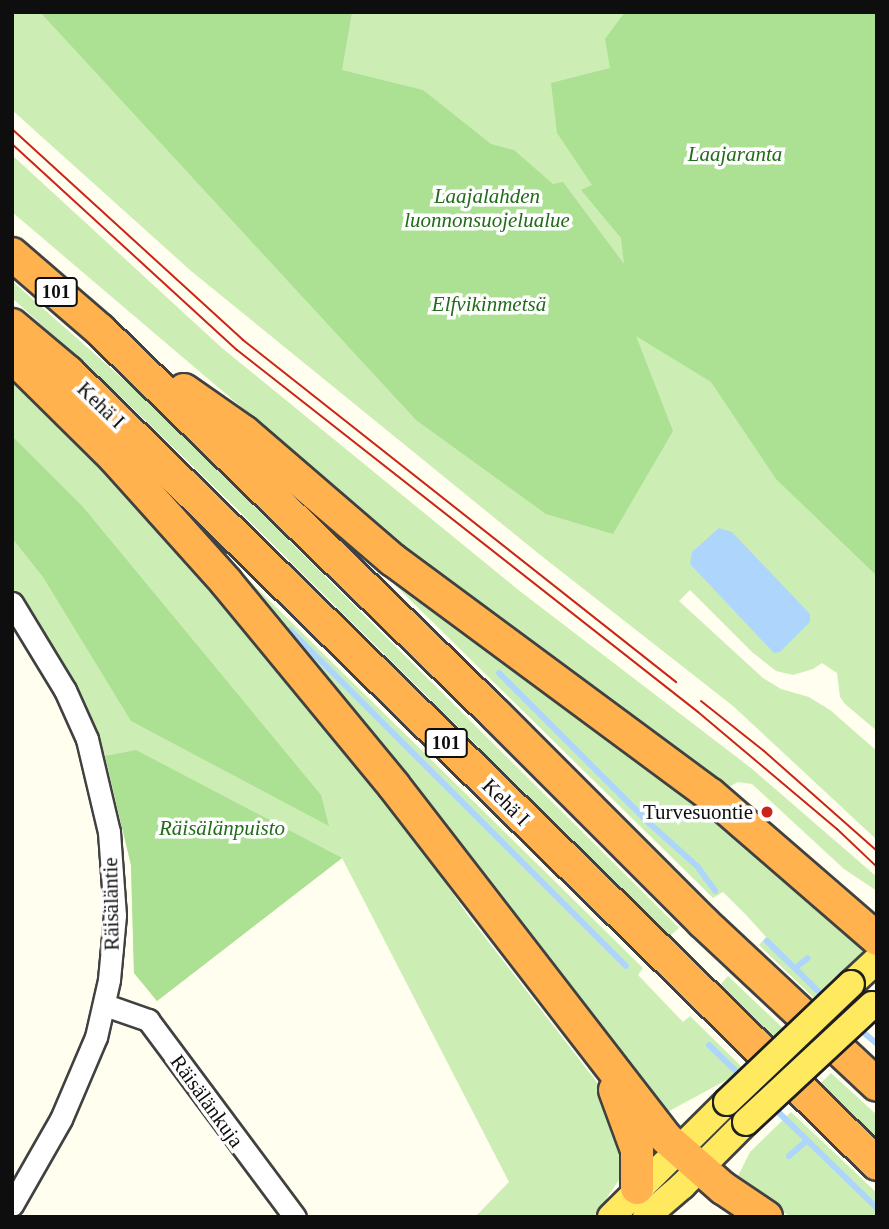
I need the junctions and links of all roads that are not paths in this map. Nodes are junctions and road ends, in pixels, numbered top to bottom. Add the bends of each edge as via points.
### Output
1 (12, 254) edge
2 (12, 324) edge
3 (100, 330) junction
4 (12, 356) edge
5 (12, 603) edge
6 (877, 939) edge
7 (877, 960) edge
8 (874, 1002) edge
9 (105, 1005) junction
10 (599, 1053) junction
11 (877, 1085) edge
12 (688, 1159) junction
13 (877, 1164) edge
14 (642, 1202) edge
15 (12, 1205) edge
16 (295, 1217) edge
17 (611, 1217) edge
18 (766, 1217) edge

1 - 3 highway, 101
2 - 13 highway, Kehä I / 101 via 78,382
3 - 6 highway via 244,432 393,560 711,794
3 - 11 highway, 101 via 704,922
4 - 10 highway via 114,457 226,582 394,786
5 - 9 street, Räisäläntie via 81,725 109,832 115,915
7 - 12 main road, bridge via 727,1102
8 - 12 main road, bridge via 746,1122
9 - 15 street, Räisäläntie via 61,1119
9 - 16 street, Räisälänkuja via 148,1020
10 - 12 highway
10 - 14 highway via 637,1150
12 - 14 main road
12 - 18 highway
14 - 17 main road

